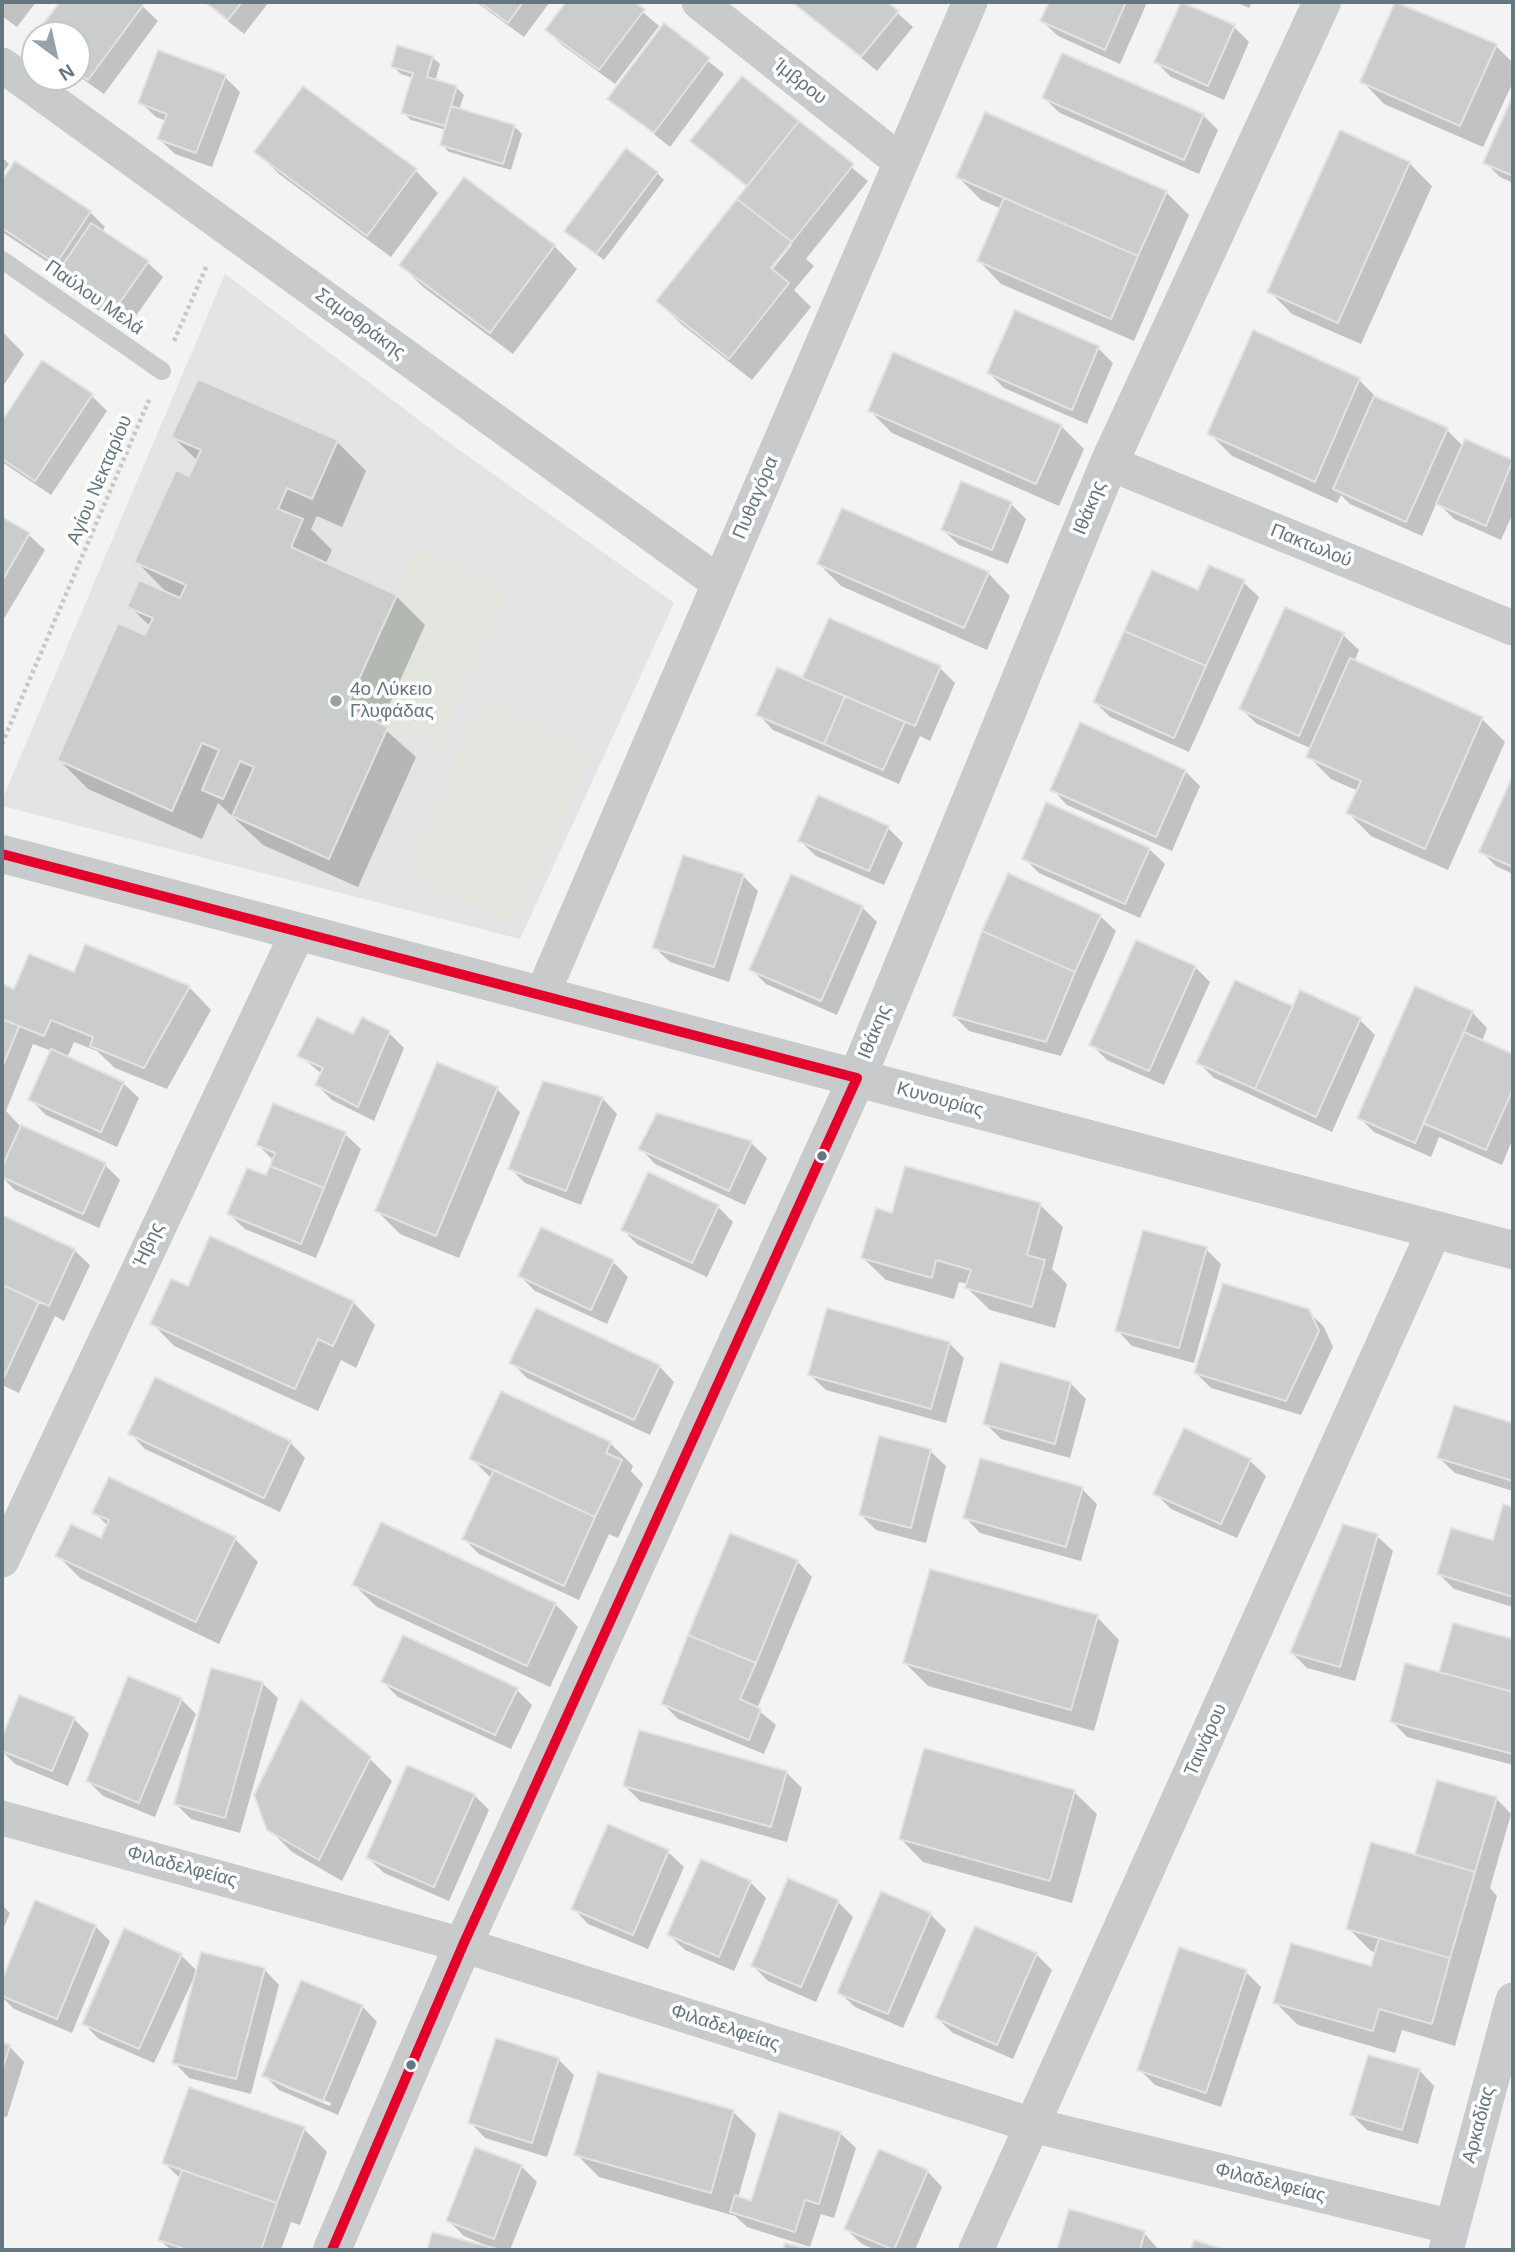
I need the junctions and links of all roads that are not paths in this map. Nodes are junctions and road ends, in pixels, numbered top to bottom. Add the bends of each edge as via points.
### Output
1 (699, 2) edge
2 (970, 2) edge
3 (1322, 2) edge
4 (2, 65) edge
5 (901, 162) junction
6 (2, 260) edge
7 (162, 371) road end
8 (1109, 463) junction
9 (719, 583) junction
10 (1513, 628) edge
11 (2, 854) edge
12 (298, 932) junction
13 (542, 995) junction
14 (857, 1078) junction
15 (1436, 1229) junction
16 (1513, 1250) edge
17 (2, 1560) edge
18 (2, 1818) edge
19 (463, 1945) junction
20 (1513, 2000) edge
21 (1032, 2125) junction
22 (1449, 2239) edge
23 (332, 2250) edge
24 (976, 2250) edge

1 - 5 street, Ίμβρου
2 - 5 street, Πυθαγόρα
3 - 8 street, Ιθάκης
4 - 9 street, Σαμοθράκης
5 - 9 street, Πυθαγόρα
6 - 7 lane, Παύλου Μελά
8 - 10 street, Πακτωλού
8 - 14 street, Ιθάκης
9 - 13 street, Πυθαγόρα
11 - 12 street, Κυνουρίας
12 - 13 street, Κυνουρίας
12 - 17 street, Ήβης
13 - 14 street, Κυνουρίας
14 - 15 street, Κυνουρίας
14 - 19 street, Ιθάκης
15 - 16 street, Κυνουρίας
15 - 21 street, Ταινάρου
18 - 19 street, Φιλαδελφείας
19 - 21 street, Φιλαδελφείας
19 - 23 street, Ιθάκης
20 - 22 street, Αρκαδίας
21 - 22 street, Φιλαδελφείας
21 - 24 street, Ταινάρου

